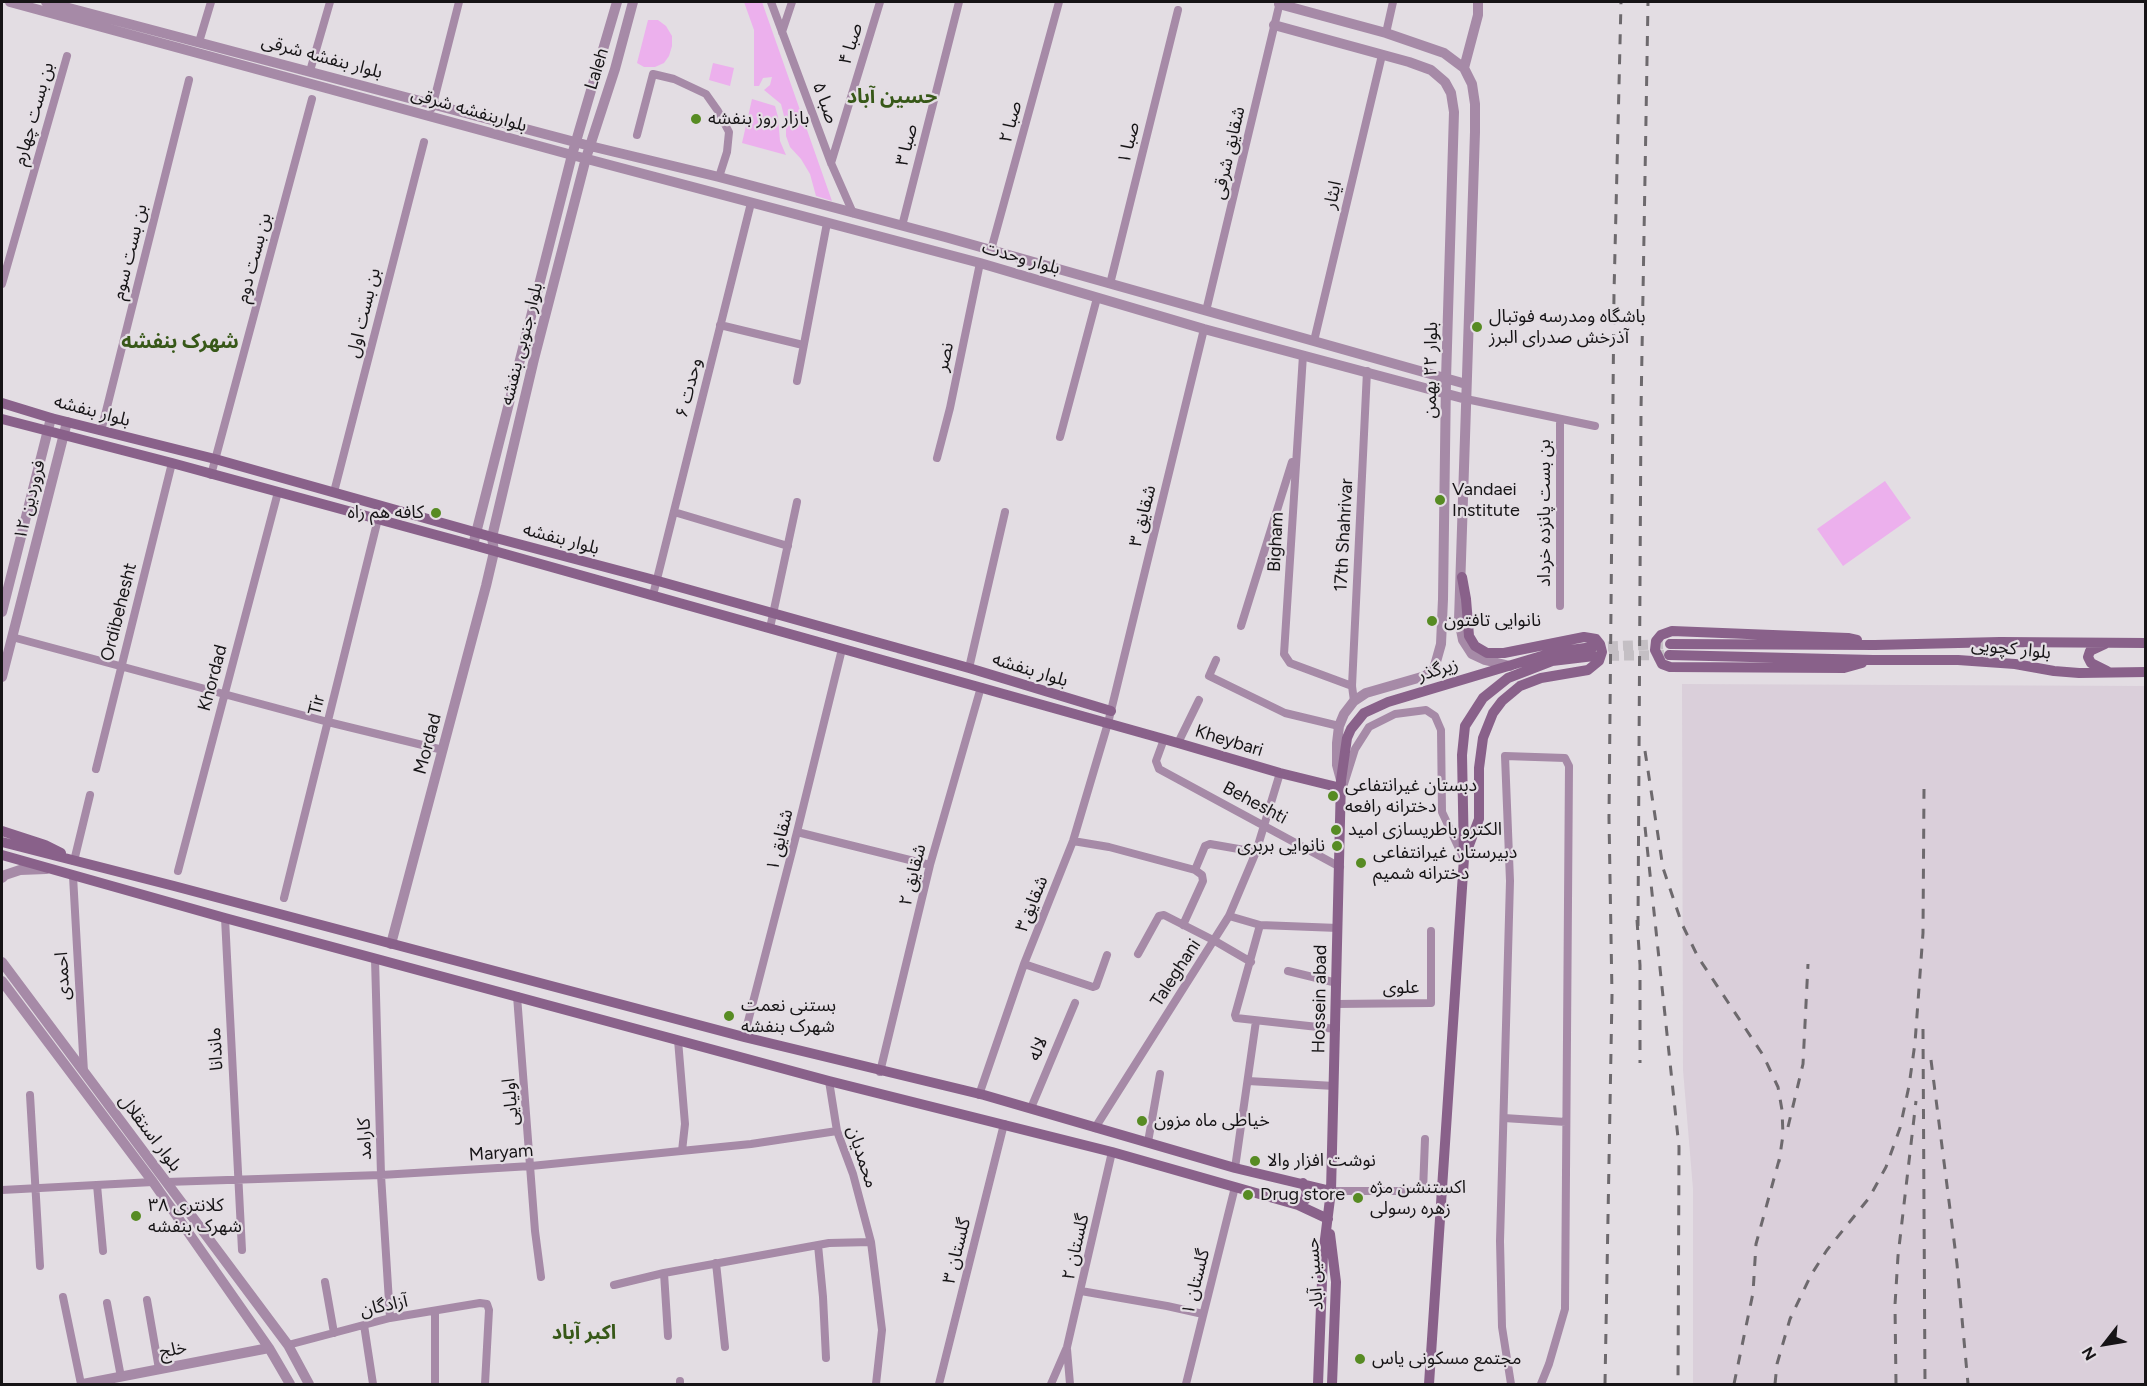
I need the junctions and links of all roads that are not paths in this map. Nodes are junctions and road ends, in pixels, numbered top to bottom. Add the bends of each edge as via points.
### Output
1 (10, 2) edge
2 (46, 2) edge
3 (211, 2) edge
4 (330, 2) edge
5 (459, 2) edge
6 (617, 2) edge
7 (633, 2) edge
8 (771, 2) edge
9 (792, 2) edge
10 (879, 2) edge
11 (959, 2) edge
12 (1059, 2) edge
13 (1394, 2) edge
14 (1478, 2) edge
15 (1280, 3) edge
16 (1178, 10) dead end
17 (76, 15) junction
18 (1274, 25) junction
19 (782, 32) junction
20 (1386, 33) junction
21 (193, 44) junction
22 (67, 56) dead end
23 (1382, 56) junction
24 (1464, 68) junction
25 (309, 76) junction
26 (189, 80) dead end
27 (312, 99) dead end
28 (433, 103) junction
29 (429, 116) junction
30 (637, 135) dead end
31 (576, 141) junction
32 (424, 142) dead end
33 (590, 146) junction
34 (572, 155) junction
35 (586, 158) junction
36 (831, 163) junction
37 (719, 177) junction
38 (750, 202) junction
39 (853, 213) junction
40 (827, 223) junction
41 (902, 226) junction
42 (991, 250) junction
43 (1014, 256) junction
44 (980, 263) junction
45 (1009, 271) junction
46 (2, 284) edge
47 (1110, 284) junction
48 (1097, 298) junction
49 (1206, 311) junction
50 (720, 325) junction
51 (1204, 329) junction
52 (1314, 341) junction
53 (804, 345) junction
54 (1303, 355) junction
55 (1367, 372) junction
56 (1422, 372) junction
57 (1446, 379) junction
58 (796, 381) dead end
59 (1466, 384) junction
60 (1419, 387) junction
61 (1446, 394) junction
62 (1466, 399) junction
63 (2, 403) edge
64 (51, 418) junction
65 (2, 419) edge
66 (1560, 420) junction
67 (67, 422) junction
68 (1595, 426) dead end
69 (101, 431) junction
70 (48, 432) junction
71 (63, 436) junction
72 (1060, 437) dead end
73 (44, 444) junction
74 (1296, 448) junction
75 (60, 450) junction
76 (937, 458) dead end
77 (215, 459) junction
78 (172, 463) junction
79 (211, 475) junction
80 (278, 492) junction
81 (334, 492) junction
82 (797, 502) dead end
83 (674, 512) junction
84 (1005, 512) dead end
85 (378, 519) junction
86 (476, 532) junction
87 (492, 537) junction
88 (1444, 543) junction
89 (1462, 544) junction
90 (473, 545) junction
91 (788, 546) junction
92 (494, 552) junction
93 (1462, 577) junction
94 (658, 581) junction
95 (653, 595) junction
96 (1560, 606) dead end
97 (2, 612) edge
98 (773, 614) junction
99 (1241, 626) dead end
100 (770, 628) junction
101 (12, 636) junction
102 (2108, 643) junction
103 (2145, 643) edge
104 (1875, 645) junction
105 (842, 649) junction
106 (1216, 660) dead end
107 (1873, 660) junction
108 (121, 666) junction
109 (1509, 666) junction
110 (969, 668) junction
111 (2110, 672) junction
112 (2145, 672) edge
113 (2, 677) edge
114 (1352, 686) junction
115 (981, 687) junction
116 (1037, 689) junction
117 (224, 695) junction
118 (1059, 696) junction
119 (1198, 700) dead end
120 (1354, 700) junction
121 (1033, 703) junction
122 (1055, 709) junction
123 (1111, 711) junction
124 (328, 722) junction
125 (1108, 723) junction
126 (1339, 726) junction
127 (1164, 739) junction
128 (1178, 743) junction
129 (443, 750) junction
130 (96, 769) dead end
131 (1280, 773) junction
132 (1341, 788) junction
133 (90, 795) dead end
134 (1264, 826) junction
135 (2, 831) edge
136 (797, 832) junction
137 (1073, 841) junction
138 (2, 842) edge
139 (1256, 852) junction
140 (2, 855) edge
141 (1464, 858) junction
142 (74, 861) junction
143 (930, 865) junction
144 (1340, 867) junction
145 (46, 869) junction
146 (1194, 870) junction
147 (178, 871) dead end
148 (73, 876) junction
149 (2, 878) edge
150 (284, 898) dead end
151 (1229, 916) junction
152 (225, 918) junction
153 (1183, 925) junction
154 (1260, 925) junction
155 (1338, 928) junction
156 (1431, 931) dead end
157 (1215, 941) junction
158 (391, 944) junction
159 (1138, 954) dead end
160 (1107, 955) dead end
161 (375, 959) junction
162 (2, 962) edge
163 (1251, 962) junction
164 (1024, 964) junction
165 (1288, 971) dead end
166 (2, 981) edge
167 (1337, 983) junction
168 (517, 996) junction
169 (1075, 1004) dead end
170 (1336, 1004) junction
171 (627, 1006) junction
172 (655, 1014) junction
173 (1256, 1021) junction
174 (623, 1024) junction
175 (1336, 1029) junction
176 (651, 1032) junction
177 (744, 1037) junction
178 (678, 1040) junction
179 (880, 1072) junction
180 (84, 1074) junction
181 (1160, 1074) dead end
182 (829, 1081) junction
183 (1248, 1081) junction
184 (1334, 1086) junction
185 (30, 1095) dead end
186 (1002, 1100) junction
187 (982, 1104) junction
188 (1031, 1108) junction
189 (1504, 1118) junction
190 (1566, 1122) junction
191 (999, 1123) junction
192 (1095, 1128) junction
193 (837, 1131) junction
194 (1425, 1139) dead end
195 (1148, 1142) junction
196 (682, 1151) junction
197 (1112, 1152) junction
198 (531, 1166) junction
199 (1235, 1168) junction
200 (381, 1176) junction
201 (237, 1180) junction
202 (153, 1182) junction
203 (166, 1182) junction
204 (1303, 1183) junction
205 (97, 1185) junction
206 (1235, 1187) junction
207 (35, 1188) junction
208 (2, 1190) edge
209 (1331, 1191) junction
210 (1298, 1205) junction
211 (1328, 1219) junction
212 (871, 1242) junction
213 (818, 1245) junction
214 (242, 1250) dead end
215 (103, 1251) dead end
216 (716, 1263) junction
217 (40, 1266) dead end
218 (663, 1273) junction
219 (541, 1276) dead end
220 (325, 1282) dead end
221 (614, 1285) dead end
222 (1081, 1291) junction
223 (63, 1298) dead end
224 (147, 1300) dead end
225 (107, 1303) dead end
226 (435, 1312) junction
227 (1203, 1314) junction
228 (390, 1318) junction
229 (364, 1325) junction
230 (334, 1333) junction
231 (668, 1336) dead end
232 (288, 1345) junction
233 (725, 1347) dead end
234 (1067, 1347) junction
235 (269, 1348) junction
236 (826, 1358) dead end
237 (159, 1370) junction
238 (121, 1377) junction
239 (82, 1384) edge
240 (290, 1384) edge
241 (309, 1384) edge
242 (373, 1384) edge
243 (435, 1384) edge
244 (485, 1384) edge
245 (876, 1384) edge
246 (939, 1384) edge
247 (1051, 1384) edge
248 (1070, 1384) edge
249 (1186, 1384) edge
250 (1318, 1384) edge
251 (1332, 1384) edge
252 (1430, 1384) edge
253 (1511, 1384) edge
254 (1541, 1384) edge

1 - 17 street, بلوار بنفشه شرقی
2 - 17 street, بلوار بنفشه شرقی
3 - 21 street
4 - 25 street
5 - 28 street
6 - 31 street
7 - 33 street, Laleh
8 - 19 street, صبا ۵
9 - 19 street
10 - 36 street, صبا ۴
11 - 41 street, صبا ۳
12 - 42 street, صبا ۲
13 - 20 street
14 - 24 street
15 - 18 street, شقایق شرقی
15 - 20 street
16 - 47 street, صبا ۱
17 - 21 street, بلوار بنفشه شرقی
18 - 23 street, بلوار ۲۲ بهمن
18 - 49 street, شقایق شرقی
19 - 36 street, صبا ۵
20 - 24 street via 1444,53
21 - 25 street, بلوار بنفشه شرقی
22 - 46 street, بن بست چهارم
23 - 52 street, ایثار
23 - 57 street, بلوار ۲۲ بهمن via 1431,70 1451,93 1454,112
24 - 59 street, بلوار ۲۲ بهمن via 1475,104
25 - 28 street, بلوار بنفشه شرقی
25 - 29 street, بلواربنفشه شرقی
26 - 69 street, بن بست سوم
27 - 77 street, بن بست دوم
28 - 29 street
28 - 31 street, بلوار بنفشه شرقی
29 - 34 street, بلواربنفشه شرقی
30 - 37 street via 653,74 706,94 729,132
31 - 33 street, بلوار بنفشه شرقی
31 - 34 street
32 - 81 street, بن بست اول
33 - 35 street
33 - 37 street, بلوار وحدت
34 - 35 street, بلواربنفشه شرقی
34 - 86 street, بلوار جنوبی بنفشه
35 - 38 street, بلوار وحدت
35 - 87 street, بلوار جنوبی بنفشه
36 - 39 street, صبا ۵
37 - 39 street, بلوار وحدت
38 - 40 street, بلوار وحدت
38 - 50 street, وحدت ۶
39 - 41 street, بلوار وحدت
40 - 44 street, بلوار وحدت
40 - 53 street
41 - 42 street, بلوار وحدت
42 - 43 street, بلوار وحدت
43 - 45 street
43 - 47 street, بلوار وحدت
44 - 45 street, بلوار وحدت
44 - 76 street, نصر
45 - 48 street, بلوار وحدت
47 - 49 street, بلوار وحدت
48 - 51 street, بلوار وحدت
48 - 72 street
49 - 52 street, بلوار وحدت
50 - 53 street
50 - 83 street, وحدت ۶
51 - 54 street, بلوار وحدت
51 - 123 street, شقایق ۳
52 - 56 street, بلوار وحدت
53 - 58 street
54 - 55 street, بلوار وحدت
54 - 74 street, Bigham
55 - 60 street, بلوار وحدت
55 - 114 street, 17th Shahrivar
56 - 57 street, بلوار وحدت
56 - 60 street via 1426,381
57 - 59 street, بلوار وحدت
57 - 61 street, بلوار ۲۲ بهمن
59 - 62 street, بلوار ۲۲ بهمن
60 - 61 street, بلوار وحدت
61 - 62 street, بلوار وحدت
61 - 88 street, بلوار ۲۲ بهمن
62 - 66 street
62 - 89 street, بلوار ۲۲ بهمن
63 - 64 main road, بلوار بنفشه
64 - 67 main road, بلوار بنفشه
64 - 70 street, فروردین ۱۲
65 - 70 main road, بلوار بنفشه
66 - 68 street
66 - 96 street, بن بست پانزده خرداد
67 - 69 main road, بلوار بنفشه
67 - 71 street, فروردین ۱۲
69 - 77 main road, بلوار بنفشه
70 - 71 main road, بلوار بنفشه
70 - 73 street, فروردین ۱۲
71 - 75 street, فروردین ۱۲
71 - 78 main road, بلوار بنفشه
73 - 75 street via 54,443
73 - 97 street, فروردین ۱۲
74 - 99 street
74 - 114 street, Bigham via 1284,654 1290,663
75 - 101 street, فروردین ۱۲
77 - 79 street, بن بست دوم
77 - 81 main road, بلوار بنفشه
78 - 79 main road, بلوار بنفشه
78 - 108 street, Ordibehesht
79 - 80 main road, بلوار بنفشه
80 - 85 main road, بلوار بنفشه
80 - 117 street, Khordad
81 - 86 main road, بلوار بنفشه
82 - 91 street
83 - 91 street
83 - 94 street, وحدت ۶
84 - 110 street
85 - 90 main road, بلوار بنفشه
85 - 124 street, Tir
86 - 87 main road, بلوار بنفشه
86 - 90 street, بلوار جنوبی بنفشه
87 - 92 street
87 - 94 main road, بلوار بنفشه
88 - 89 street
88 - 120 street, بلوار ۲۲ بهمن via 1441,644 1434,669 1425,676
89 - 93 street, بلوار ۲۲ بهمن
90 - 92 main road, بلوار بنفشه
91 - 98 street
92 - 95 main road, بلوار بنفشه
92 - 129 street, Mordad
93 - 109 street, بلوار ۲۲ بهمن via 1459,620 1463,640 1472,654
93 - 141 main road via 1469,636 1475,646 1487,653 1584,637 1596,639 1602,652 1599,661 1588,670 1520,686 1493,713 1483,738 1479,768 1479,819
94 - 95 street, وحدت ۶
94 - 98 main road, بلوار بنفشه
95 - 100 main road, بلوار بنفشه
98 - 100 street
98 - 110 main road, بلوار بنفشه
100 - 105 main road, بلوار بنفشه
101 - 108 street
101 - 113 street, فروردین ۱۲
102 - 103 main road, بلوار کچویی
102 - 104 main road, بلوار کچویی
102 - 111 main road via 2090,651 2088,657 2091,663
104 - 107 main road via 1669,649
104 - 107 main road via 1848,638 1672,631 1660,635 1655,650 1662,664 1670,667 1844,668
105 - 115 main road, بلوار بنفشه
105 - 136 street, شقایق ۱
106 - 126 street via 1209,676 1285,713
107 - 111 main road, بلوار کچویی via 1958,660 2079,673
108 - 117 street
108 - 130 street, Ordibehesht
109 - 132 main road, زیرگذر via 1388,702 1364,713 1347,738
109 - 141 main road, زیرگذر via 1555,652 1594,652 1552,661 1508,678 1483,698 1465,726
110 - 116 main road, بلوار بنفشه
111 - 112 main road, بلوار کچویی
114 - 120 street, 17th Shahrivar
115 - 121 main road, بلوار بنفشه
115 - 143 street, شقایق ۲
116 - 118 main road, بلوار بنفشه
116 - 121 main road via 1040,698
117 - 124 street
117 - 147 street, Khordad
118 - 122 main road via 1051,701
118 - 123 main road, بلوار بنفشه
119 - 128 street
120 - 126 street
121 - 122 main road, بلوار بنفشه
122 - 125 main road, بلوار بنفشه
123 - 125 street, شقایق ۳
124 - 129 street
124 - 150 street, Tir
125 - 127 main road, Kheybari
125 - 137 street, شقایق۳
126 - 132 street via 1336,765
127 - 128 main road, Kheybari
127 - 134 street, Beheshti via 1156,765 1159,769
128 - 131 main road, Kheybari
129 - 158 street, Mordad
131 - 132 main road, Kheybari
131 - 134 street, Taleghani
132 - 141 street via 1355,749 1369,727 1395,714 1426,710 1435,716 1441,730 1442,812
132 - 144 main road, Hossein abad
133 - 142 street
134 - 139 street, Taleghani
134 - 144 street, Beheshti
135 - 142 main road via 45,844
136 - 143 street
136 - 177 street, شقایق ۱
137 - 146 street
137 - 164 street, شقایق۳
138 - 142 main road
139 - 146 street via 1207,844
139 - 151 street, Taleghani
140 - 145 main road
141 - 252 main road
142 - 158 main road
143 - 179 street, شقایق ۲
144 - 155 main road, Hossein abad
145 - 148 main road
145 - 149 street via 20,870
146 - 153 street via 1202,875 1203,881
148 - 152 main road
148 - 180 street, احمدی
151 - 154 street
151 - 157 street, Taleghani
152 - 161 main road
152 - 201 street, ماندانا
153 - 157 street
153 - 159 street via 1161,915
154 - 155 street
154 - 163 street
155 - 167 main road, Hossein abad
156 - 170 street, علوی via 1431,1003
157 - 163 street
157 - 192 street, Taleghani
158 - 171 main road
160 - 164 street via 1093,987
161 - 168 main road
161 - 200 street, کارامد
162 - 180 street, بلوار استقلال
163 - 173 street via 1235,1015
164 - 187 street, شقایق۳
165 - 167 street
166 - 202 street, بلوار استقلال
167 - 170 main road, Hossein abad
168 - 174 main road
168 - 198 street, اولیایی
169 - 188 street, لاله
170 - 175 main road, Hossein abad
171 - 172 main road
171 - 174 main road via 631,1017
172 - 176 main road via 646,1021
172 - 177 main road
173 - 175 street
173 - 183 street
174 - 176 main road
175 - 184 main road, Hossein abad
176 - 178 main road
177 - 179 main road
178 - 182 main road
178 - 196 street via 685,1124
179 - 187 main road
180 - 203 street, بلوار استقلال
181 - 195 street
182 - 187 main road
182 - 193 street, محمدیان
183 - 184 street
183 - 199 street
184 - 209 main road, Hossein abad
185 - 207 street
186 - 187 main road
186 - 188 main road
186 - 191 main road via 992,1111
187 - 191 main road
188 - 192 main road
189 - 190 street
189 - 190 street via 1510,881 1505,756 1565,758 1569,766
189 - 253 street via 1502,1327
190 - 254 street via 1565,1309
191 - 197 main road
191 - 246 street, گلستان ۳
192 - 195 main road
193 - 196 street, Maryam
193 - 212 street, محمدیان
194 - 209 street via 1423,1191
195 - 199 main road
196 - 198 street, Maryam
197 - 206 main road
197 - 222 street, گلستان ۲
198 - 200 street, Maryam
198 - 219 street, اولیایی
199 - 204 main road
200 - 201 street, Maryam
200 - 228 street, کارامد
201 - 203 street, Maryam
201 - 214 street, ماندانا
202 - 203 street
202 - 205 street
202 - 235 street, بلوار استقلال
203 - 232 street, بلوار استقلال
204 - 209 main road
204 - 210 main road via 1307,1191 1305,1200
205 - 207 street
205 - 215 street
206 - 210 main road
206 - 227 street, گلستان ۱
207 - 208 street
207 - 217 street
209 - 211 main road, Hossein abad
210 - 211 main road
211 - 250 main road, حسین آباد
211 - 251 main road, حسین آباد via 1336,1282
212 - 213 street
212 - 245 street, محمدیان via 882,1330
213 - 216 street
213 - 236 street
216 - 218 street
216 - 233 street
218 - 221 street
218 - 231 street
220 - 230 street
222 - 227 street
222 - 234 street, گلستان ۲
223 - 239 street
224 - 237 street
225 - 238 street
226 - 228 street, آزادگان
226 - 243 street
226 - 244 street, آزادگان via 487,1304
227 - 249 street, گلستان ۱
228 - 229 street, آزادگان
229 - 230 street, آزادگان
229 - 242 street
230 - 232 street, آزادگان
232 - 241 street, بلوار استقلال
234 - 247 street, گلستان ۲
234 - 248 street, گلستان ۲
235 - 237 street, خلج
235 - 240 street, بلوار استقلال
237 - 238 street, خلج
238 - 239 street, خلج

